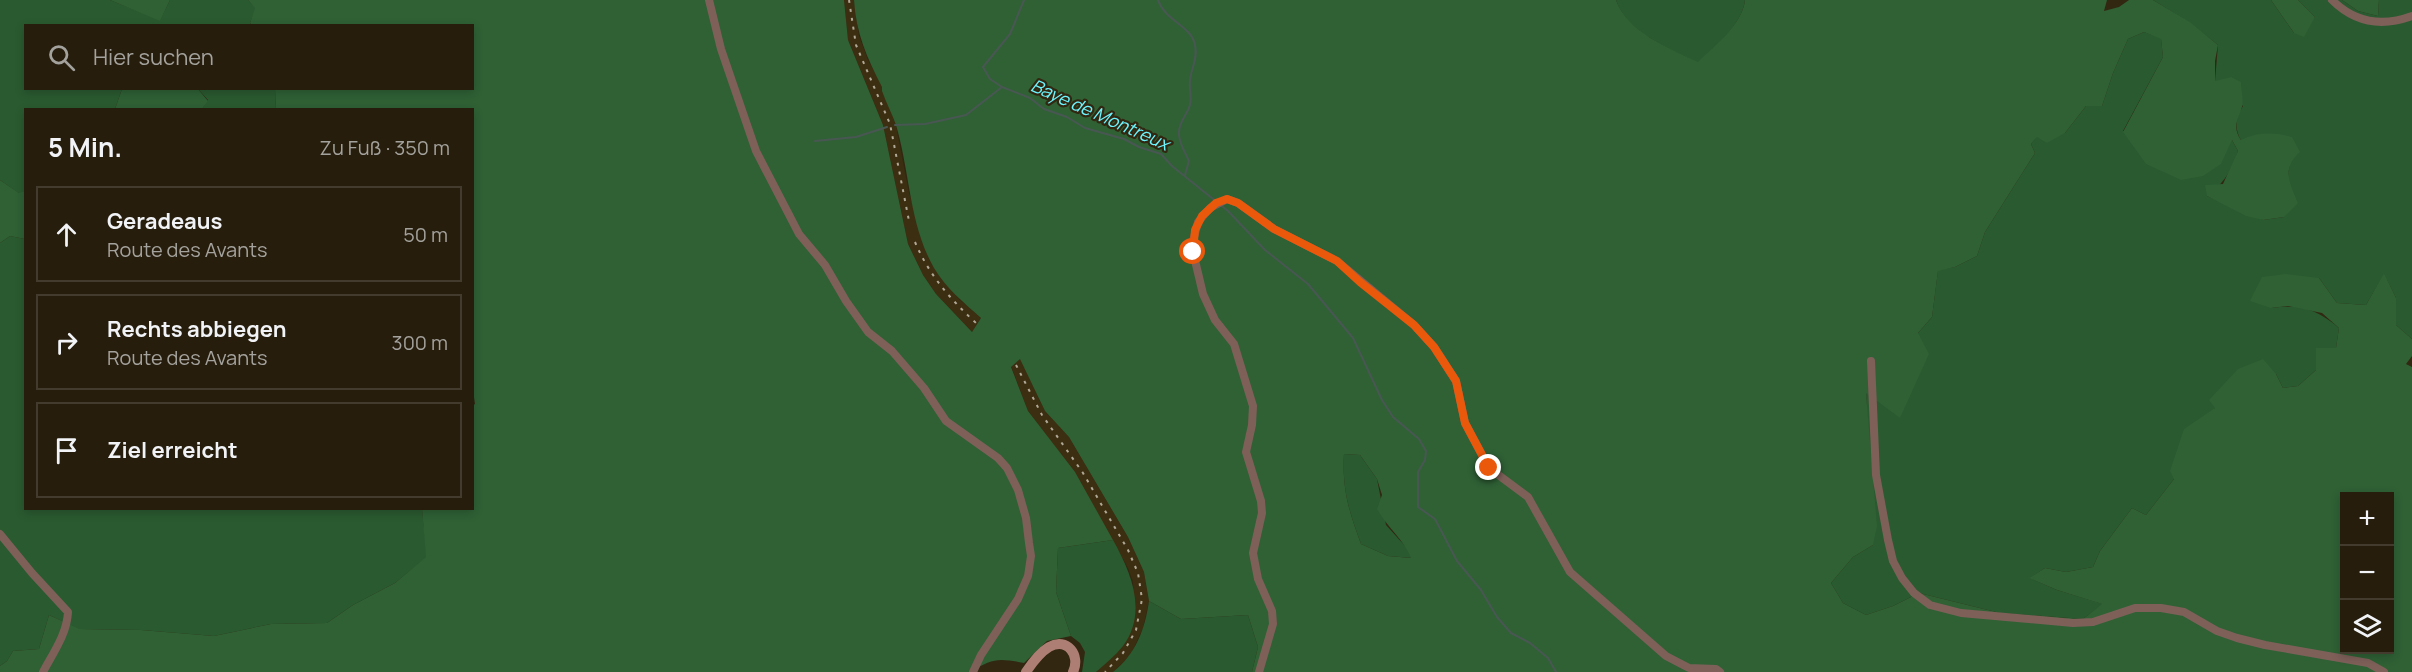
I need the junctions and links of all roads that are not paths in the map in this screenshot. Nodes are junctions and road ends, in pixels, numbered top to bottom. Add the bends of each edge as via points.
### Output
1 (709, 0) edge
2 (2332, 0) edge
3 (2412, 16) edge
4 (1871, 361) dead end
5 (0, 534) edge
6 (43, 672) edge
7 (973, 672) edge
8 (1026, 672) edge
9 (1073, 672) edge
10 (1259, 672) edge
11 (1720, 672) edge
12 (2384, 672) edge

1 - 7 street via 721,50 756,151 799,234 825,265 868,332 892,351 946,421 998,458 1018,490 1030,549 1028,576
2 - 3 street via 2354,16 2376,23
4 - 12 street via 1876,475 1893,561 1914,593 1930,605 1961,614 2073,623 2093,622 2134,608 2162,608 2184,612 2237,638 2368,663
5 - 6 street via 68,612 63,634
8 - 9 street via 1046,649 1059,645 1074,653
10 - 11 street via 1273,624 1254,554 1262,513 1246,452 1253,406 1234,344 1208,308 1197,276 1193,241 1202,216 1227,199 1274,229 1337,261 1414,325 1453,375 1465,423 1489,468 1528,497 1570,572 1666,656 1689,668

